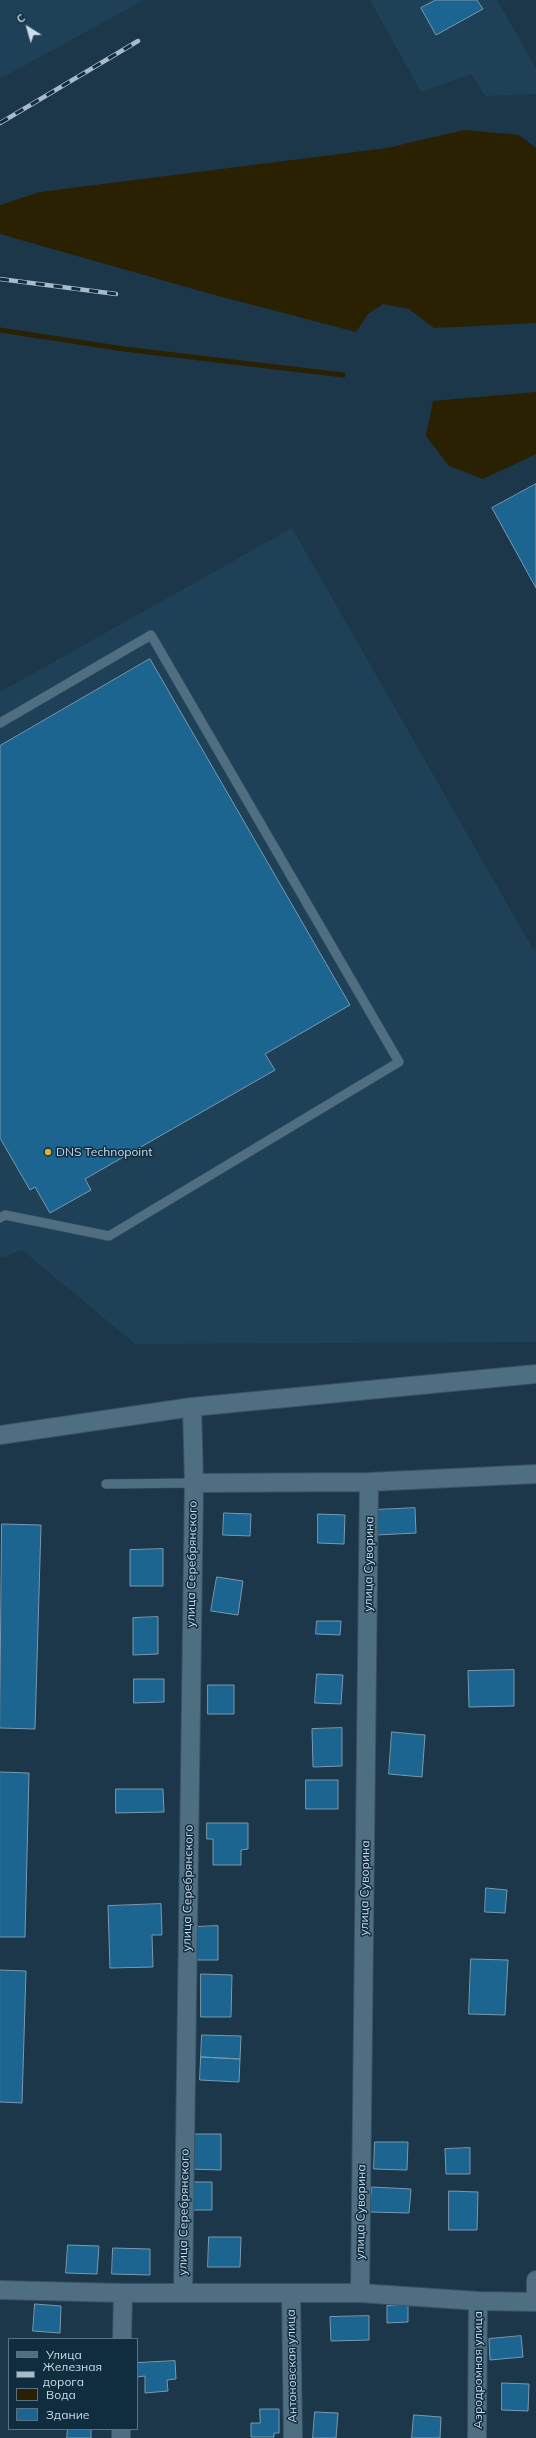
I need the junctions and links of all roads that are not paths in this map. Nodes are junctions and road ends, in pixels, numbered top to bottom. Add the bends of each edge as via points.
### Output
1 (0, 723) edge
2 (0, 1206) edge
3 (2, 1216) edge
4 (536, 1374) edge
5 (192, 1407) junction
6 (0, 1435) edge
7 (536, 1474) edge
8 (370, 1482) junction
9 (194, 1483) junction
10 (106, 1484) dead end
11 (536, 2280) edge
12 (0, 2290) edge
13 (123, 2293) junction
14 (183, 2293) junction
15 (291, 2294) junction
16 (360, 2294) junction
17 (478, 2302) junction
18 (536, 2302) edge
19 (122, 2338) edge
20 (293, 2438) edge
21 (477, 2438) edge

1 - 3 lane via 151,635 399,1062 109,1236
2 - 3 lane
4 - 5 street
5 - 6 street
5 - 9 street, улица Серебрянского
7 - 8 street
8 - 9 street
8 - 16 street, улица Суворина
9 - 10 lane
9 - 14 street, улица Серебрянского
11 - 18 street
12 - 13 street
13 - 14 street
13 - 19 street
14 - 15 street
15 - 16 street
15 - 20 street, Антоновская улица
16 - 17 street
17 - 18 street
17 - 21 street, Аэродромная улица

